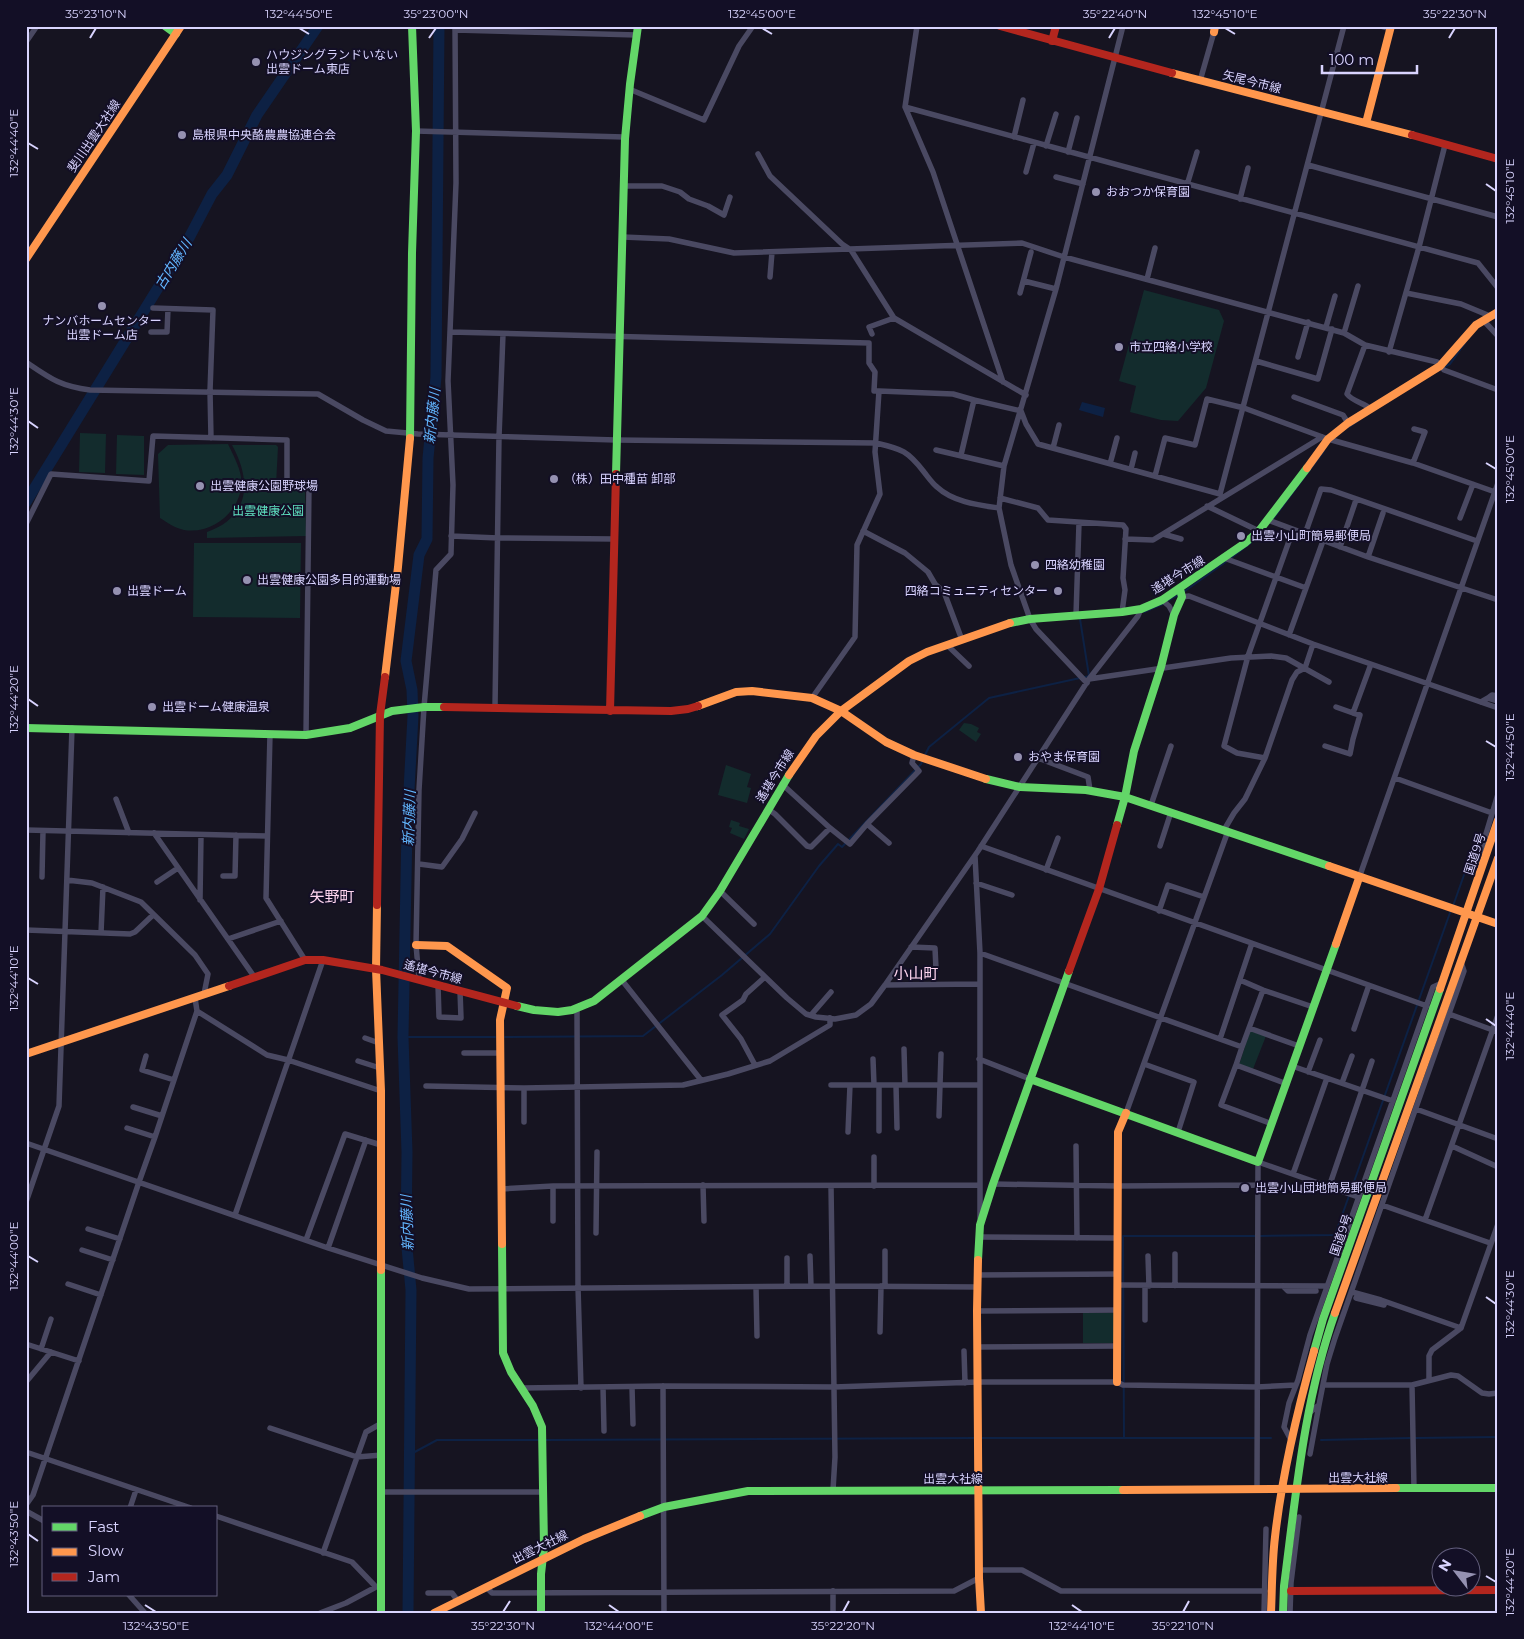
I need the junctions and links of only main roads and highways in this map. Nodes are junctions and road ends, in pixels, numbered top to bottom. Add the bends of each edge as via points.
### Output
1 (164, 26) edge
2 (181, 26) edge
3 (412, 26) edge
4 (1000, 26) edge
5 (1056, 26) edge
6 (1391, 28) edge
7 (638, 30) edge
8 (176, 34) junction
9 (1052, 41) junction
10 (1366, 123) junction
11 (1498, 159) edge
12 (26, 258) edge
13 (1498, 312) edge
14 (1181, 593) junction
15 (610, 711) junction
16 (841, 711) junction
17 (380, 715) junction
18 (26, 728) edge
19 (1126, 798) junction
20 (1498, 820) edge
21 (1498, 858) edge
22 (1359, 878) junction
23 (1467, 914) junction
24 (1478, 917) junction
25 (1498, 924) edge
26 (416, 945) road end
27 (379, 970) junction
28 (504, 1002) junction
29 (26, 1054) edge
30 (1030, 1079) junction
31 (1126, 1113) junction
32 (1117, 1382) road end
33 (1282, 1488) junction
34 (1498, 1488) edge
35 (1296, 1489) junction
36 (979, 1490) junction
37 (542, 1558) junction
38 (1498, 1590) edge
39 (1291, 1591) road end
40 (381, 1613) edge
41 (434, 1613) edge
42 (541, 1613) edge
43 (981, 1613) edge
44 (1271, 1613) edge
45 (1284, 1613) edge

1 - 8 main road
2 - 8 main road, 斐川出雲大社線
3 - 17 main road via 416,131 412,253 415,433
4 - 9 main road, 矢尾今市線
5 - 9 main road
6 - 10 main road
7 - 15 main road via 624,136
8 - 12 main road, 斐川出雲大社線
9 - 10 main road, 矢尾今市線
10 - 11 main road, 矢尾今市線
13 - 14 main road, 遙堪今市線 via 1471,330 1440,366 1325,438 1258,531
14 - 16 main road, 遙堪今市線 via 1140,609 1006,624 909,661
14 - 19 main road via 1134,751
15 - 16 main road via 680,710 736,692 752,691 812,698
15 - 17 main road via 424,707
16 - 19 main road via 886,742 979,777 1020,787 1090,790
16 - 28 main road, 遙堪今市線 via 816,736 782,784 702,916 594,1001 577,1009 551,1013
17 - 18 main road via 350,728 306,735
17 - 27 main road
19 - 22 main road
19 - 30 main road via 1099,889
20 - 23 main road, 国道9号
21 - 24 main road, 国道9号
22 - 23 main road
22 - 31 main road via 1258,1162
23 - 24 main road
23 - 33 main road, 国道9号 via 1314,1349 1302,1388
24 - 25 main road
24 - 35 main road, 国道9号 via 1331,1326 1308,1415
26 - 28 main road via 447,946 459,953 507,988
27 - 28 main road, 遙堪今市線
27 - 29 main road, 遙堪今市線 via 306,960
27 - 40 main road via 385,1266
28 - 37 main road via 500,1020 503,1353 509,1370 538,1413 542,1427
30 - 31 main road
30 - 36 main road via 980,1225 977,1311
31 - 32 main road via 1118,1132
33 - 35 main road, 出雲大社線
33 - 36 main road, 出雲大社線
33 - 44 main road, 国道9号
34 - 35 main road, 出雲大社線
35 - 45 main road, 国道9号 via 1296,1519 1284,1586
36 - 37 main road, 出雲大社線 via 748,1491 664,1507
36 - 43 main road
37 - 41 main road, 出雲大社線
37 - 42 main road
38 - 39 main road

